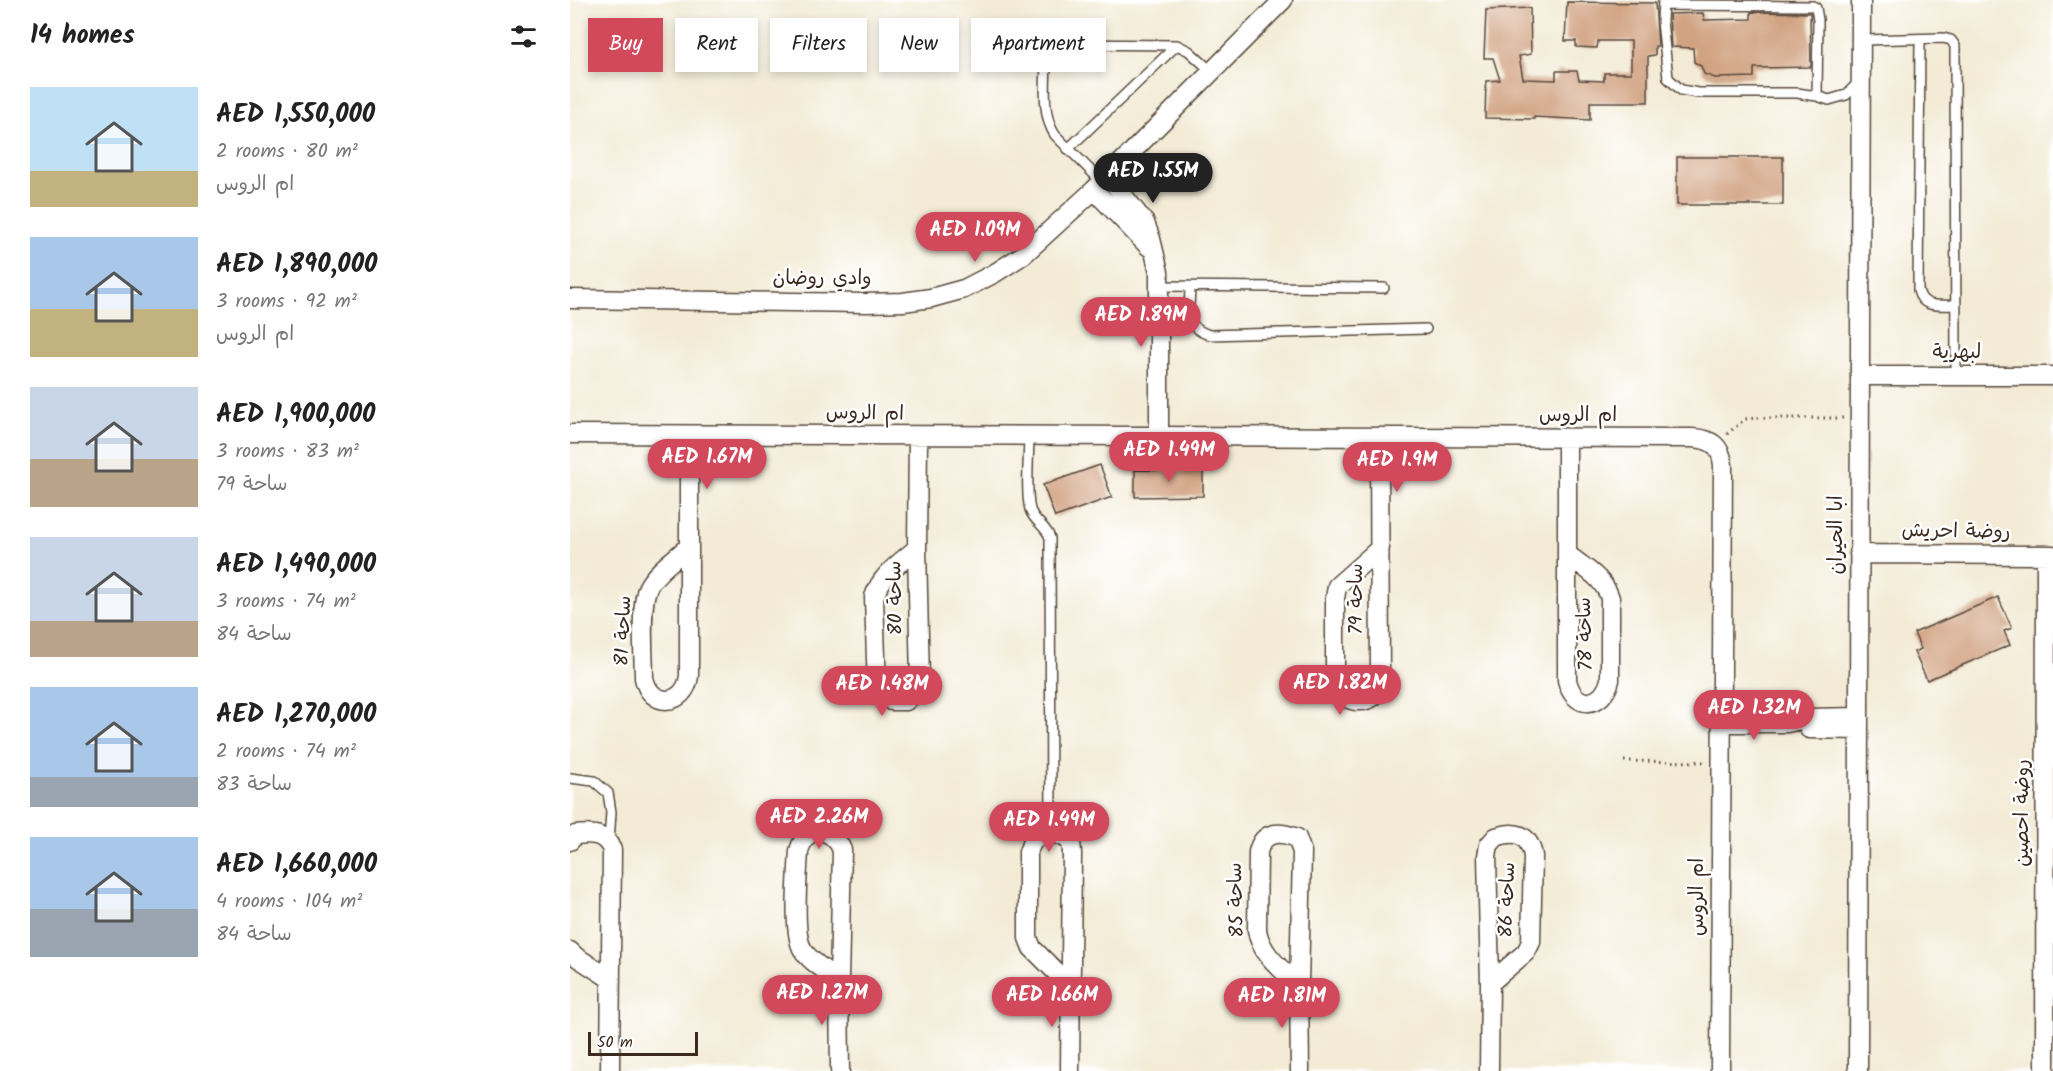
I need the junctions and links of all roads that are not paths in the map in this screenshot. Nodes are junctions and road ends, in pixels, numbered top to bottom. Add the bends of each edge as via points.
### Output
1 (1282, 0) edge
2 (1861, 0) edge
3 (1663, 3) edge
4 (1920, 39) junction
5 (1862, 40) junction
6 (1177, 45) junction
7 (1211, 71) junction
8 (1861, 79) junction
9 (1817, 96) junction
10 (1068, 149) junction
11 (1101, 183) junction
12 (1159, 286) junction
13 (1190, 286) junction
14 (1384, 288) dead end
15 (570, 299) edge
16 (1956, 305) junction
17 (1426, 329) dead end
18 (1956, 375) junction
19 (1860, 376) junction
20 (2053, 376) edge
21 (570, 434) edge
22 (689, 435) junction
23 (918, 437) junction
24 (1029, 437) junction
25 (1135, 437) junction
26 (1159, 437) junction
27 (1189, 438) junction
28 (1379, 438) junction
29 (1567, 439) junction
30 (689, 546) junction
31 (917, 548) junction
32 (1380, 548) junction
33 (1567, 554) junction
34 (1859, 554) junction
35 (2050, 555) edge
36 (1721, 723) junction
37 (1859, 724) junction
38 (570, 778) edge
39 (1051, 835) junction
40 (570, 842) edge
41 (609, 842) junction
42 (570, 951) edge
43 (609, 978) junction
44 (839, 980) junction
45 (1490, 983) junction
46 (1070, 986) junction
47 (1299, 986) junction
48 (610, 1071) edge
49 (840, 1071) edge
50 (1070, 1071) edge
51 (1300, 1071) edge
52 (1489, 1071) edge
53 (1720, 1071) edge
54 (1858, 1071) edge
55 (2045, 1071) edge

1 - 7 street, وادي روضان
2 - 5 street, ابا الحيران
3 - 9 lane via 1668,78 1681,90
3 - 9 lane via 1813,6 1818,21
4 - 5 lane
4 - 16 lane via 1918,290 1928,304
4 - 16 lane via 1947,39 1956,50
5 - 8 street, ابا الحيران
6 - 7 lane
6 - 10 lane
6 - 10 lane via 1065,44 1049,50 1047,116 1049,126
7 - 11 street, وادي روضان
8 - 9 lane via 1846,95 1829,100
8 - 19 street, ابا الحيران
10 - 11 lane
11 - 12 street via 1145,223 1158,265
11 - 15 street, وادي روضان via 1023,255 964,289 931,298 866,303
12 - 13 lane
12 - 26 street
13 - 14 lane
13 - 17 lane via 1192,326 1209,335
16 - 18 lane
18 - 19 street, لبهرية
18 - 20 street, لبهرية
19 - 34 street, ابا الحيران
21 - 22 street, ام الروس
22 - 23 street, ام الروس
22 - 30 street, ساحة 81
23 - 24 street, ام الروس
23 - 31 street, ساحة 80
24 - 25 street, ام الروس
24 - 39 lane via 1030,511 1050,538
25 - 26 street, ام الروس
25 - 27 lane via 1138,464 1187,464
26 - 27 street, ام الروس
27 - 28 street, ام الروس
28 - 29 street, ام الروس
28 - 32 street, ساحة 79
29 - 33 street, ساحة 78
29 - 36 street, ام الروس via 1704,439 1716,445 1722,456
30 - 30 street, ساحة 81 via 655,578 644,600 646,689 665,699 683,694 687,686
31 - 31 street, ساحة 80 via 883,578 874,597 877,689 891,701 906,701 918,690 920,681
32 - 32 street, ساحة 79 via 1337,586 1335,684 1342,698 1364,700 1378,692
33 - 33 street, ساحة 78 via 1601,580 1610,598 1610,680 1608,690 1592,701 1574,698 1567,680
34 - 35 street, روضة احريش
34 - 37 street, ابا الحيران
35 - 55 street, روضة احصين
36 - 37 street via 1787,723 1808,718
36 - 53 street, ام الروس
37 - 54 street, ابا الحيران
38 - 41 lane via 594,781 608,794
39 - 46 street via 1065,838 1071,844
39 - 46 street via 1036,837 1028,852 1028,938 1032,948
40 - 41 street via 575,835 595,834
41 - 43 street
42 - 43 street
43 - 48 street
44 - 44 street via 810,959 801,948 797,933 799,850 808,834 818,832 834,838 842,850
44 - 49 street
45 - 45 street, ساحة 86 via 1526,952 1531,942 1533,856 1526,838 1515,834 1496,837 1487,856
45 - 52 street, ساحة 86
46 - 50 street
47 - 47 street, ساحة 85 via 1259,943 1258,852 1266,836 1275,834 1298,838 1302,852
47 - 51 street, ساحة 85

